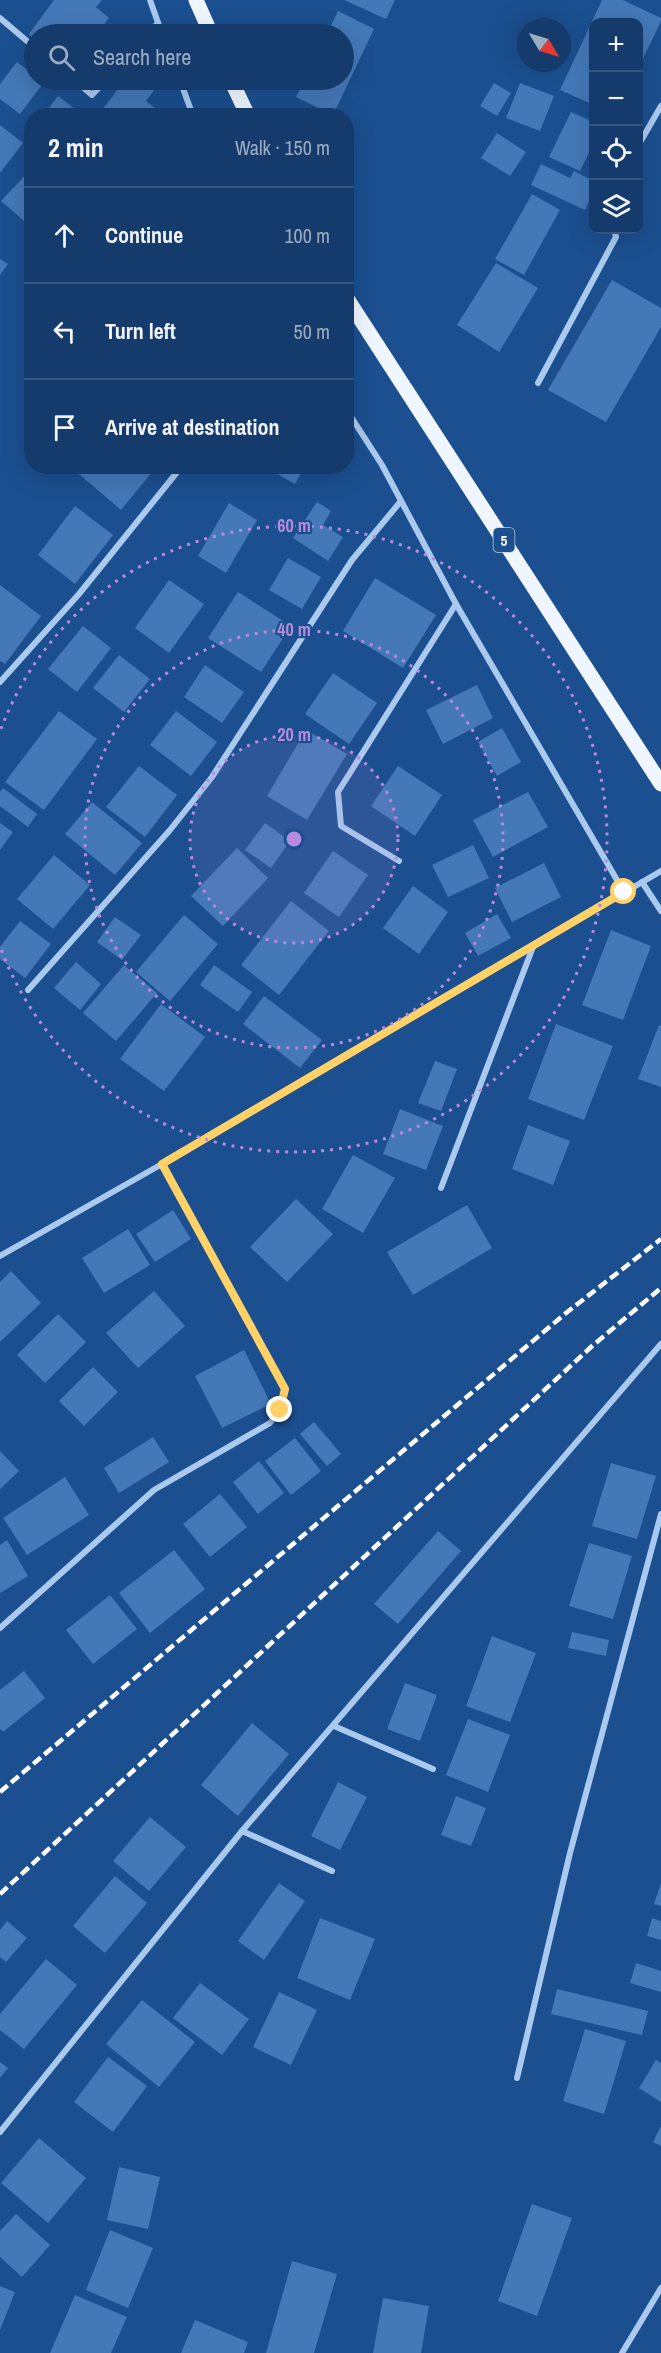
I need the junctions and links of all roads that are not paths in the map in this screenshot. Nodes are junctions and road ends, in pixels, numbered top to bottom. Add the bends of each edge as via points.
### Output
1 (150, 0) edge
2 (196, 0) edge
3 (0, 18) edge
4 (158, 23) edge
5 (207, 24) edge
6 (24, 38) edge
7 (184, 90) edge
8 (236, 90) edge
9 (661, 106) edge
10 (190, 108) edge
11 (244, 108) edge
12 (643, 139) edge
13 (615, 234) edge
14 (354, 309) edge
15 (538, 383) dead end
16 (354, 421) edge
17 (176, 474) edge
18 (401, 501) junction
19 (456, 604) junction
20 (0, 682) edge
21 (661, 784) edge
22 (399, 861) dead end
23 (661, 871) edge
24 (642, 882) junction
25 (624, 892) junction
26 (661, 911) edge
27 (533, 946) junction
28 (28, 990) dead end
29 (162, 1164) junction
30 (441, 1188) dead end
31 (0, 1256) edge
32 (661, 1344) edge
33 (661, 1514) edge
34 (0, 1628) edge
35 (334, 1726) junction
36 (433, 1769) dead end
37 (242, 1832) junction
38 (332, 1871) dead end
39 (517, 2078) dead end
40 (0, 2132) edge
41 (661, 2288) edge
42 (622, 2353) edge

1 - 4 street
2 - 5 main road
3 - 6 street
7 - 10 street
8 - 11 main road
9 - 12 street
13 - 15 street
14 - 21 main road, 5
16 - 18 street
17 - 20 street via 87,585
18 - 19 street
18 - 28 street via 352,560 212,777
19 - 22 street via 338,792 341,826
19 - 25 street
23 - 24 street
24 - 25 street
24 - 26 street
25 - 27 street
27 - 29 street
27 - 30 street
29 - 31 street
29 - 34 street via 285,1389 280,1410 270,1423 154,1490
32 - 35 street
33 - 39 street via 570,1853
35 - 36 street
35 - 37 street
37 - 38 street
37 - 40 street
41 - 42 street

